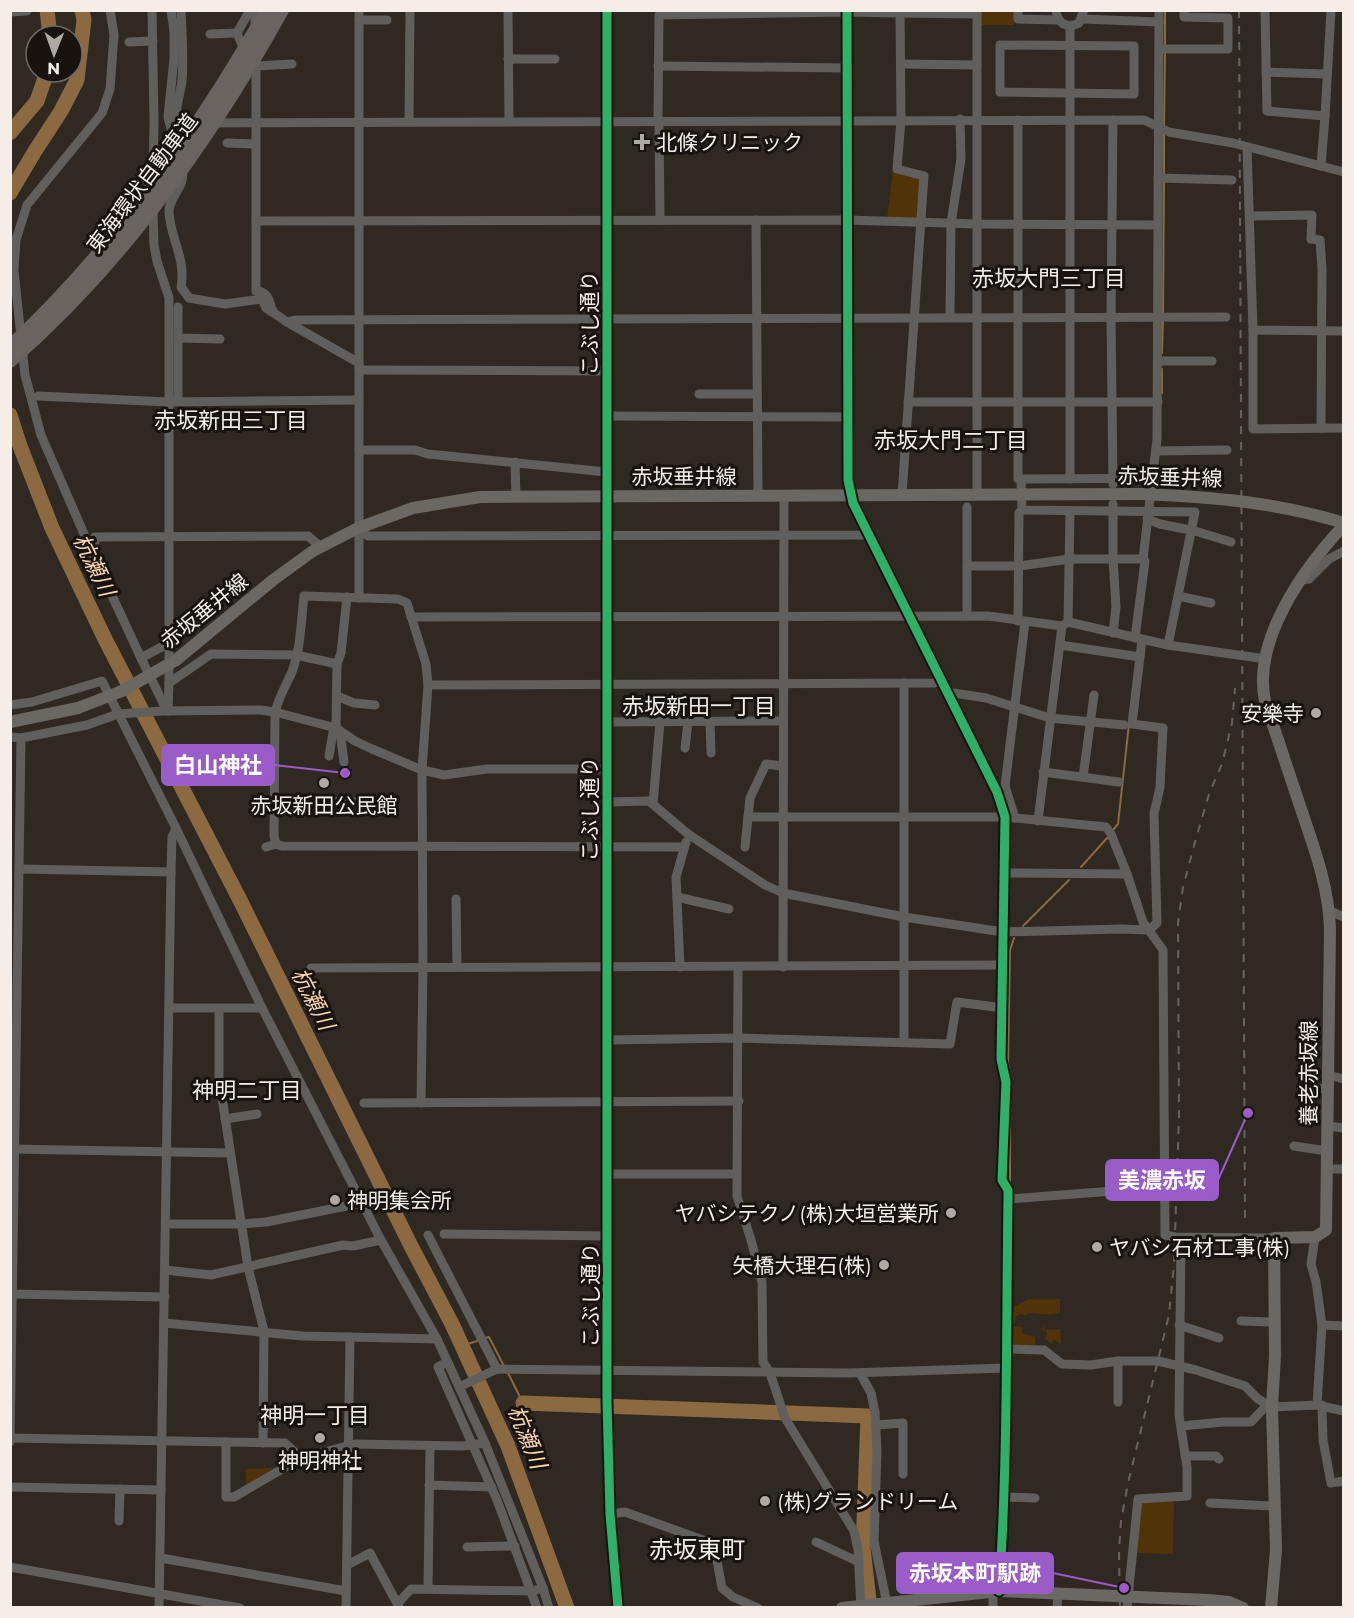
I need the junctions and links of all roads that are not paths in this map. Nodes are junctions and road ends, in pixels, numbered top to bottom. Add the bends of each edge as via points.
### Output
1 (110, 10) edge
2 (152, 10) edge
3 (171, 10) edge
4 (181, 10) edge
5 (250, 10) edge
6 (255, 10) edge
7 (267, 10) edge
8 (282, 10) edge
9 (410, 10) edge
10 (508, 10) edge
11 (607, 10) edge
12 (1018, 10) edge
13 (1159, 10) edge
14 (1184, 10) edge
15 (1265, 10) edge
16 (1331, 10) edge
17 (27, 11) edge
18 (847, 11) edge
19 (10, 12) edge
20 (977, 12) edge
21 (659, 13) edge
22 (900, 13) junction
23 (1228, 14) edge
24 (359, 15) edge
25 (1057, 15) edge
26 (1083, 15) edge
27 (387, 20) dead end
28 (1159, 22) junction
29 (1070, 26) junction
30 (237, 33) junction
31 (210, 34) dead end
32 (129, 42) dead end
33 (153, 42) junction
34 (1070, 45) junction
35 (1163, 49) junction
36 (508, 59) junction
37 (555, 59) dead end
38 (292, 64) dead end
39 (901, 64) junction
40 (977, 65) junction
41 (256, 66) junction
42 (658, 66) junction
43 (846, 68) junction
44 (1266, 72) junction
45 (1327, 74) junction
46 (256, 79) junction
47 (1069, 95) junction
48 (1325, 116) junction
49 (960, 119) junction
50 (977, 119) junction
51 (659, 120) junction
52 (847, 120) junction
53 (901, 120) junction
54 (1018, 120) junction
55 (1069, 120) junction
56 (1113, 120) junction
57 (509, 121) junction
58 (606, 121) junction
59 (256, 122) junction
60 (358, 122) junction
61 (410, 122) junction
62 (1162, 129) junction
63 (228, 143) dead end
64 (256, 144) junction
65 (1247, 147) junction
66 (1321, 166) junction
67 (1344, 172) edge
68 (1162, 178) junction
69 (1232, 180) dead end
70 (1250, 216) junction
71 (607, 220) junction
72 (660, 220) junction
73 (756, 220) junction
74 (847, 220) junction
75 (256, 221) junction
76 (358, 221) junction
77 (921, 222) junction
78 (951, 223) junction
79 (977, 224) junction
80 (1018, 224) junction
81 (1070, 224) junction
82 (1112, 224) junction
83 (1158, 225) junction
84 (178, 306) dead end
85 (273, 313) junction
86 (977, 316) junction
87 (1018, 316) junction
88 (1226, 316) dead end
89 (914, 317) junction
90 (950, 317) junction
91 (1070, 317) junction
92 (1111, 317) junction
93 (1162, 317) junction
94 (607, 318) junction
95 (847, 318) junction
96 (757, 319) junction
97 (358, 320) junction
98 (287, 322) junction
99 (1253, 330) junction
100 (1322, 331) junction
101 (1344, 331) edge
102 (178, 338) junction
103 (220, 339) dead end
104 (10, 347) edge
105 (1158, 360) junction
106 (10, 361) edge
107 (1212, 361) dead end
108 (359, 366) junction
109 (606, 371) junction
110 (699, 394) dead end
111 (757, 394) junction
112 (38, 396) dead end
113 (359, 400) junction
114 (178, 401) junction
115 (168, 402) junction
116 (908, 402) junction
117 (978, 402) junction
118 (1018, 402) junction
119 (1070, 402) junction
120 (1112, 402) junction
121 (1158, 402) junction
122 (606, 416) junction
123 (757, 417) junction
124 (848, 417) junction
125 (1321, 428) junction
126 (1344, 428) edge
127 (359, 450) junction
128 (1227, 450) dead end
129 (1159, 451) junction
130 (514, 462) junction
131 (606, 472) junction
132 (1155, 478) junction
133 (1205, 478) dead end
134 (1021, 479) junction
135 (1070, 479) junction
136 (1113, 481) junction
137 (758, 495) junction
138 (784, 495) junction
139 (851, 495) junction
140 (902, 495) junction
141 (977, 495) junction
142 (1021, 495) junction
143 (516, 496) junction
144 (606, 496) junction
145 (967, 507) dead end
146 (1113, 508) junction
147 (1022, 510) junction
148 (1070, 511) junction
149 (1151, 515) junction
150 (1344, 524) edge
151 (358, 528) junction
152 (1192, 530) junction
153 (868, 533) junction
154 (607, 536) junction
155 (784, 536) junction
156 (168, 538) junction
157 (1230, 542) dead end
158 (321, 547) junction
159 (1344, 550) edge
160 (94, 557) junction
161 (1070, 559) junction
162 (1113, 559) junction
163 (1143, 559) junction
164 (967, 566) junction
165 (1019, 566) junction
166 (1300, 580) junction
167 (1178, 596) junction
168 (346, 597) junction
169 (359, 598) junction
170 (1211, 603) dead end
171 (910, 616) junction
172 (967, 616) junction
173 (411, 617) junction
174 (607, 617) junction
175 (783, 617) junction
176 (1021, 621) junction
177 (1065, 624) junction
178 (1113, 633) junction
179 (1138, 639) junction
180 (168, 643) junction
181 (1060, 645) junction
182 (1168, 645) junction
183 (296, 655) junction
184 (1137, 656) junction
185 (141, 658) junction
186 (1266, 659) junction
187 (336, 664) junction
188 (942, 681) junction
189 (169, 683) junction
190 (904, 683) junction
191 (608, 684) junction
192 (783, 684) junction
193 (428, 685) junction
194 (948, 692) junction
195 (336, 696) junction
196 (1094, 696) dead end
197 (10, 705) edge
198 (375, 705) dead end
199 (1014, 707) junction
200 (165, 711) junction
201 (275, 712) junction
202 (121, 713) junction
203 (1050, 718) junction
204 (10, 722) edge
205 (608, 722) junction
206 (660, 722) junction
207 (688, 722) junction
208 (710, 722) junction
209 (783, 722) junction
210 (1091, 722) junction
211 (1125, 725) dead end
212 (337, 728) junction
213 (16, 737) edge
214 (685, 747) dead end
215 (711, 753) dead end
216 (329, 756) dead end
217 (344, 762) dead end
218 (783, 766) junction
219 (422, 770) junction
220 (607, 770) junction
221 (1043, 772) junction
222 (1083, 777) junction
223 (1119, 782) dead end
224 (274, 800) junction
225 (357, 802) dead end
226 (608, 802) junction
227 (653, 804) junction
228 (783, 816) junction
229 (903, 816) junction
230 (748, 817) junction
231 (1010, 817) junction
232 (1038, 821) junction
233 (176, 828) junction
234 (688, 834) junction
235 (276, 844) junction
236 (422, 846) junction
237 (266, 847) dead end
238 (607, 847) junction
239 (684, 847) junction
240 (744, 847) dead end
241 (20, 869) junction
242 (171, 872) junction
243 (1005, 873) junction
244 (1127, 874) junction
245 (783, 893) junction
246 (677, 897) junction
247 (456, 899) dead end
248 (729, 909) dead end
249 (1330, 911) junction
250 (904, 916) junction
251 (1344, 917) edge
252 (1149, 930) junction
253 (1003, 932) junction
254 (1004, 965) junction
255 (423, 966) junction
256 (905, 966) junction
257 (457, 967) junction
258 (607, 967) junction
259 (680, 967) junction
260 (738, 967) junction
261 (783, 967) junction
262 (311, 968) dead end
263 (170, 1008) junction
264 (262, 1008) junction
265 (1003, 1008) junction
266 (219, 1009) junction
267 (738, 1038) junction
268 (607, 1040) junction
269 (904, 1042) junction
270 (1328, 1075) junction
271 (1344, 1079) edge
272 (1303, 1087) dead end
273 (1327, 1089) junction
274 (738, 1101) junction
275 (364, 1102) dead end
276 (607, 1102) junction
277 (421, 1103) junction
278 (257, 1114) dead end
279 (225, 1119) junction
280 (1327, 1126) junction
281 (1344, 1128) edge
282 (1294, 1146) dead end
283 (13, 1149) edge
284 (1327, 1151) junction
285 (166, 1153) junction
286 (230, 1153) junction
287 (1327, 1169) junction
288 (1344, 1169) edge
289 (607, 1174) junction
290 (736, 1174) junction
291 (1165, 1187) junction
292 (1008, 1199) junction
293 (362, 1203) junction
294 (166, 1224) junction
295 (241, 1224) junction
296 (444, 1234) dead end
297 (428, 1235) dead end
298 (608, 1236) junction
299 (1315, 1237) junction
300 (1181, 1238) junction
301 (1274, 1238) junction
302 (381, 1240) junction
303 (248, 1267) junction
304 (165, 1270) junction
305 (11, 1294) edge
306 (165, 1297) junction
307 (1241, 1321) dead end
308 (1275, 1322) junction
309 (164, 1323) junction
310 (1179, 1325) junction
311 (1322, 1325) junction
312 (1344, 1326) edge
313 (264, 1331) junction
314 (350, 1337) junction
315 (1219, 1338) dead end
316 (436, 1340) junction
317 (1005, 1349) junction
318 (1118, 1361) junction
319 (447, 1362) junction
320 (1181, 1366) junction
321 (1006, 1368) junction
322 (501, 1370) junction
323 (608, 1370) junction
324 (770, 1373) junction
325 (860, 1373) junction
326 (461, 1386) junction
327 (1118, 1402) dead end
328 (1320, 1405) junction
329 (1270, 1406) junction
330 (1344, 1411) edge
331 (876, 1425) junction
332 (1181, 1426) junction
333 (10, 1440) edge
334 (162, 1441) junction
335 (226, 1442) junction
336 (263, 1443) junction
337 (485, 1443) junction
338 (349, 1445) junction
339 (474, 1445) junction
340 (429, 1446) junction
341 (1185, 1456) junction
342 (301, 1458) junction
343 (1219, 1459) dead end
344 (903, 1474) dead end
345 (1344, 1481) edge
346 (429, 1485) junction
347 (10, 1487) edge
348 (492, 1487) junction
349 (120, 1489) junction
350 (161, 1490) junction
351 (1005, 1497) junction
352 (1035, 1498) dead end
353 (1210, 1503) dead end
354 (1274, 1506) junction
355 (610, 1514) junction
356 (119, 1521) dead end
357 (816, 1542) dead end
358 (515, 1546) junction
359 (467, 1547) dead end
360 (160, 1558) junction
361 (859, 1562) junction
362 (347, 1564) junction
363 (10, 1567) edge
364 (543, 1588) junction
365 (428, 1589) junction
366 (346, 1591) junction
367 (532, 1591) junction
368 (996, 1592) junction
369 (160, 1594) junction
370 (1058, 1594) junction
371 (1128, 1602) edge
372 (398, 1605) edge
373 (870, 1605) edge
374 (159, 1608) edge
375 (240, 1608) edge
376 (346, 1608) edge
377 (537, 1608) edge
378 (549, 1608) edge
379 (618, 1608) edge
380 (758, 1608) edge
381 (842, 1608) edge
382 (993, 1608) edge
383 (1057, 1608) edge
384 (1243, 1608) edge
385 (1271, 1608) edge

1 - 160 street via 114,35 110,89 102,113 27,204 15,240 14,270 25,375 39,425
2 - 33 street
3 - 85 street via 174,59 168,117 183,173 169,212 183,273 181,287 189,298 225,304 262,299
4 - 59 street via 183,54 176,123
5 - 30 street
6 - 41 street
7 - 104 highway, 東海環状自動車道, bridge via 202,118 156,183 109,242
8 - 106 highway, 東海環状自動車道, bridge via 209,132 165,193 78,297
9 - 61 street
10 - 36 street
11 - 58 street, こぶし通り
12 - 25 street via 1018,19
13 - 28 street
14 - 23 street via 1184,17
15 - 44 street
16 - 45 street
17 - 19 street
18 - 21 street
18 - 22 street
18 - 43 street
20 - 22 street
20 - 40 street
21 - 42 street
22 - 39 street
23 - 35 street via 1228,49
24 - 27 street
24 - 60 street
25 - 29 street via 1061,23
26 - 28 street
26 - 29 street via 1079,23
28 - 35 street
29 - 34 street
30 - 31 street
30 - 46 street
32 - 33 street
33 - 115 street via 154,245 169,298
34 - 47 street
34 - 47 street via 1134,46 1134,94
34 - 47 street via 1000,45 1000,93
35 - 62 street
36 - 37 street
36 - 57 street
38 - 41 street
39 - 40 street
39 - 53 street
40 - 50 street
41 - 46 street
42 - 43 street
42 - 51 street
43 - 52 street
44 - 45 street
44 - 48 street via 1267,111
45 - 48 street
46 - 59 street
47 - 55 street
48 - 66 street
49 - 50 street
49 - 53 street
49 - 78 street via 961,159
50 - 54 street
50 - 79 street
51 - 52 street
51 - 58 street
51 - 72 street
52 - 53 street
52 - 74 street
53 - 77 street via 897,169 924,176
54 - 55 street
54 - 80 street
55 - 56 street
55 - 81 street
56 - 62 street via 1144,120
56 - 82 street
57 - 58 street
57 - 61 street
58 - 71 street, こぶし通り
59 - 60 street
59 - 64 street
60 - 61 street
60 - 76 street
62 - 65 street
62 - 68 street
63 - 64 street
64 - 75 street
65 - 66 street
65 - 70 street
66 - 67 street
68 - 69 street
68 - 83 street
70 - 99 street
70 - 100 street via 1312,215 1311,239 1320,240
71 - 72 street
71 - 76 street
71 - 94 street, こぶし通り
72 - 73 street
73 - 74 street
73 - 96 street
74 - 77 street
74 - 95 street
75 - 76 street
75 - 85 street via 256,291 268,295
76 - 97 street
77 - 78 street
77 - 89 street
78 - 79 street
78 - 90 street
79 - 80 street
79 - 86 street
80 - 81 street
80 - 87 street
81 - 82 street
81 - 91 street
82 - 83 street
82 - 92 street
83 - 93 street
84 - 102 street
85 - 98 street
86 - 87 street
86 - 90 street
86 - 117 street
87 - 91 street
87 - 118 street
88 - 93 street
89 - 90 street
89 - 95 street
89 - 116 street
91 - 92 street
91 - 119 street
92 - 93 street
92 - 120 street
93 - 105 street
94 - 96 street
94 - 97 street
94 - 109 street, こぶし通り
95 - 96 street
95 - 124 street
96 - 111 street
97 - 98 street
97 - 108 street
98 - 108 street
99 - 100 street
99 - 125 street via 1253,429
100 - 101 street
100 - 125 street
102 - 103 street
102 - 114 street
105 - 107 street
105 - 121 street
108 - 109 street
108 - 113 street
109 - 122 street, こぶし通り
110 - 111 street
111 - 123 street
112 - 115 street
113 - 114 street
113 - 127 street
114 - 115 street
115 - 156 street
116 - 117 street
116 - 140 street
117 - 118 street
117 - 141 street
118 - 119 street
118 - 134 street via 1017,479
119 - 120 street
119 - 135 street
120 - 121 street
120 - 136 street
121 - 129 street
122 - 123 street
122 - 131 street, こぶし通り
123 - 124 street
123 - 137 street
124 - 139 street
125 - 126 street
127 - 130 street via 415,450
127 - 151 street
128 - 129 street
129 - 132 street
130 - 131 street
130 - 143 street
131 - 144 street, こぶし通り
132 - 133 street
132 - 136 street
132 - 149 street
134 - 135 street
134 - 142 street
135 - 136 street
137 - 138 main road, 赤坂垂井線
137 - 144 main road, 赤坂垂井線
138 - 139 main road, 赤坂垂井線
138 - 155 street
139 - 140 main road, 赤坂垂井線
139 - 153 street
140 - 141 main road, 赤坂垂井線
141 - 142 main road, 赤坂垂井線
142 - 147 street
142 - 150 main road, 赤坂垂井線, bridge via 1142,494 1239,500
143 - 144 main road, 赤坂垂井線
143 - 151 main road, 赤坂垂井線 via 480,497 413,508
144 - 154 street, こぶし通り
145 - 164 street
146 - 148 street
146 - 149 street
146 - 162 street
147 - 148 street
147 - 165 street
148 - 161 street
149 - 152 street
149 - 152 street via 1195,512
149 - 163 street
150 - 166 main road, 養老赤坂線
151 - 154 street via 368,536
151 - 158 main road, 赤坂垂井線
151 - 169 street
152 - 157 street
152 - 167 street
153 - 155 street
153 - 171 street
154 - 155 street
154 - 174 street, こぶし通り
155 - 175 street
156 - 158 street via 308,536
156 - 160 street via 95,537
156 - 180 street
158 - 204 main road, 赤坂垂井線, bridge via 273,580 176,660 122,691 78,708
159 - 166 street via 1309,579
160 - 185 street
161 - 162 street
161 - 165 street
161 - 177 street
162 - 163 street
162 - 178 street
163 - 179 street
164 - 165 street
164 - 172 street
165 - 176 street
166 - 186 main road, 養老赤坂線 via 1275,626
167 - 170 street
167 - 182 street
168 - 169 street
168 - 183 street via 304,596
168 - 187 street via 341,653
169 - 173 street via 398,598 407,603
171 - 172 street
171 - 175 street
171 - 188 street
172 - 176 street
173 - 174 street
173 - 193 street via 426,664
174 - 175 street
174 - 191 street, こぶし通り
175 - 192 street
176 - 177 street
176 - 199 street
177 - 178 street
177 - 181 street
178 - 179 street
179 - 182 street
179 - 184 street
180 - 185 street
180 - 189 street
181 - 184 street
181 - 203 street
182 - 186 street
183 - 187 street
183 - 189 street via 211,654
183 - 201 street
184 - 252 street via 1132,724 1163,728 1160,787 1154,814 1157,923
185 - 200 street
186 - 249 main road, 養老赤坂線 via 1266,701 1314,847
187 - 195 street
188 - 190 street
188 - 194 street
189 - 200 street
190 - 192 street
190 - 229 street
191 - 192 street
191 - 193 street
191 - 205 street, こぶし通り
192 - 209 street
193 - 219 street
194 - 199 street
194 - 231 street
195 - 198 street
195 - 212 street
196 - 210 street
197 - 202 street via 102,681
199 - 203 street
199 - 231 street via 1005,786
200 - 201 street
200 - 202 street
201 - 212 street
201 - 224 street
202 - 213 street via 87,724
202 - 233 street
203 - 210 street
203 - 221 street
205 - 206 street
205 - 220 street, こぶし通り
206 - 207 street
206 - 227 street
207 - 208 street
207 - 214 street
208 - 209 street
208 - 215 street
209 - 218 street
210 - 211 street
210 - 222 street
212 - 216 street
212 - 217 street
212 - 219 street via 355,741
213 - 241 street
218 - 228 street
218 - 230 street via 766,764 750,798
219 - 220 street via 444,775 487,769
219 - 236 street
220 - 226 street, こぶし通り
221 - 222 street
221 - 232 street
222 - 223 street
224 - 225 street
224 - 235 street
226 - 227 street
226 - 238 street, こぶし通り
227 - 234 street
228 - 229 street
228 - 230 street
228 - 245 street
229 - 231 street
229 - 250 street
230 - 240 street
231 - 232 street
231 - 243 street
232 - 244 street via 1106,827
233 - 242 street
233 - 264 street
234 - 239 street
234 - 245 street
235 - 236 street
235 - 237 street
236 - 238 street
236 - 255 street
238 - 239 street
238 - 258 street, こぶし通り
239 - 246 street via 676,877
241 - 242 street
241 - 283 street
242 - 263 street
243 - 244 street
243 - 253 street
244 - 252 street
245 - 250 street
245 - 261 street
246 - 248 street
246 - 259 street
247 - 257 street
249 - 251 street
249 - 270 main road, 養老赤坂線
250 - 253 street
250 - 256 street
252 - 253 street
252 - 291 street via 1164,958
253 - 254 street
254 - 256 street
254 - 265 street
255 - 257 street
255 - 262 street
255 - 277 street
256 - 261 street
256 - 269 street
257 - 258 street
258 - 259 street
258 - 268 street, こぶし通り
259 - 260 street
260 - 261 street
260 - 267 street
263 - 266 street
263 - 285 street
264 - 266 street
264 - 293 street
265 - 269 street via 957,1002 950,1044
265 - 292 street via 1001,1059 1006,1082 1002,1180
266 - 279 street via 219,1078
267 - 268 street
267 - 269 street
267 - 274 street
268 - 276 street, こぶし通り
270 - 271 street
270 - 273 main road, 養老赤坂線
272 - 273 street
273 - 280 main road, 養老赤坂線
274 - 276 street
274 - 290 street
275 - 277 street
276 - 277 street
276 - 289 street, こぶし通り
278 - 279 street
279 - 286 street
280 - 281 street
280 - 284 main road, 養老赤坂線
282 - 284 street
283 - 285 street
283 - 305 street
284 - 287 main road, 養老赤坂線
285 - 286 street
285 - 294 street
286 - 295 street
287 - 288 street
287 - 299 main road, 養老赤坂線 via 1326,1230
289 - 290 street
289 - 298 street, こぶし通り
290 - 324 street via 737,1196 762,1282 763,1362
291 - 292 street
291 - 300 street via 1164,1232 1169,1237
292 - 317 street
293 - 295 street
293 - 302 street
294 - 295 street
294 - 304 street
295 - 303 street
296 - 298 street
297 - 322 street
298 - 323 street, こぶし通り
299 - 301 main road
299 - 311 street via 1311,1264
300 - 301 street
300 - 310 street
301 - 308 main road
302 - 303 street
302 - 316 street
303 - 304 street via 211,1275
303 - 313 street
304 - 306 street
305 - 306 street
305 - 333 street
306 - 309 street
307 - 308 street
308 - 329 main road
309 - 313 street
309 - 334 street
310 - 315 street
310 - 320 street
311 - 312 street
311 - 328 street
313 - 314 street
313 - 336 street
314 - 316 street
314 - 338 street
316 - 319 street
317 - 318 street via 1044,1350 1062,1364
317 - 321 street
318 - 320 street via 1158,1361
318 - 327 street
319 - 326 street
319 - 339 street via 438,1367
320 - 329 street via 1245,1386
320 - 332 street
321 - 325 street
321 - 351 street
322 - 323 street
322 - 326 street
323 - 324 street
323 - 355 street, こぶし通り
324 - 325 street
324 - 361 street via 785,1418 854,1531
325 - 331 street via 872,1393
326 - 337 street
328 - 329 street
328 - 330 street
328 - 345 street via 1331,1483
329 - 332 street via 1251,1422
329 - 354 main road
331 - 344 street via 903,1423
331 - 373 street
332 - 341 street
333 - 334 street
334 - 335 street
334 - 350 street
335 - 336 street
335 - 342 street via 226,1497 234,1497
336 - 342 street via 285,1443
337 - 339 street
337 - 364 street
338 - 340 street
338 - 342 street
338 - 362 street
339 - 340 street
339 - 348 street
340 - 346 street
341 - 343 street
341 - 371 street via 1187,1496 1137,1499
346 - 348 street
346 - 365 street
347 - 349 street
348 - 358 street
349 - 350 street
349 - 356 street
350 - 360 street
351 - 352 street
351 - 368 street
353 - 354 street
354 - 385 main road
355 - 379 street, こぶし通り
355 - 380 street via 625,1512 714,1544 722,1588
357 - 361 street
358 - 359 street
358 - 367 street
360 - 366 street
360 - 369 street
361 - 373 street
362 - 366 street
362 - 372 street via 370,1553
363 - 369 street
364 - 367 street
364 - 378 street
365 - 367 street
365 - 372 street via 411,1589
366 - 376 street
367 - 377 street
368 - 370 main road
368 - 373 main road
368 - 382 street
369 - 374 street
369 - 375 street
370 - 371 main road
370 - 383 street
371 - 384 main road via 1208,1599
373 - 381 main road

